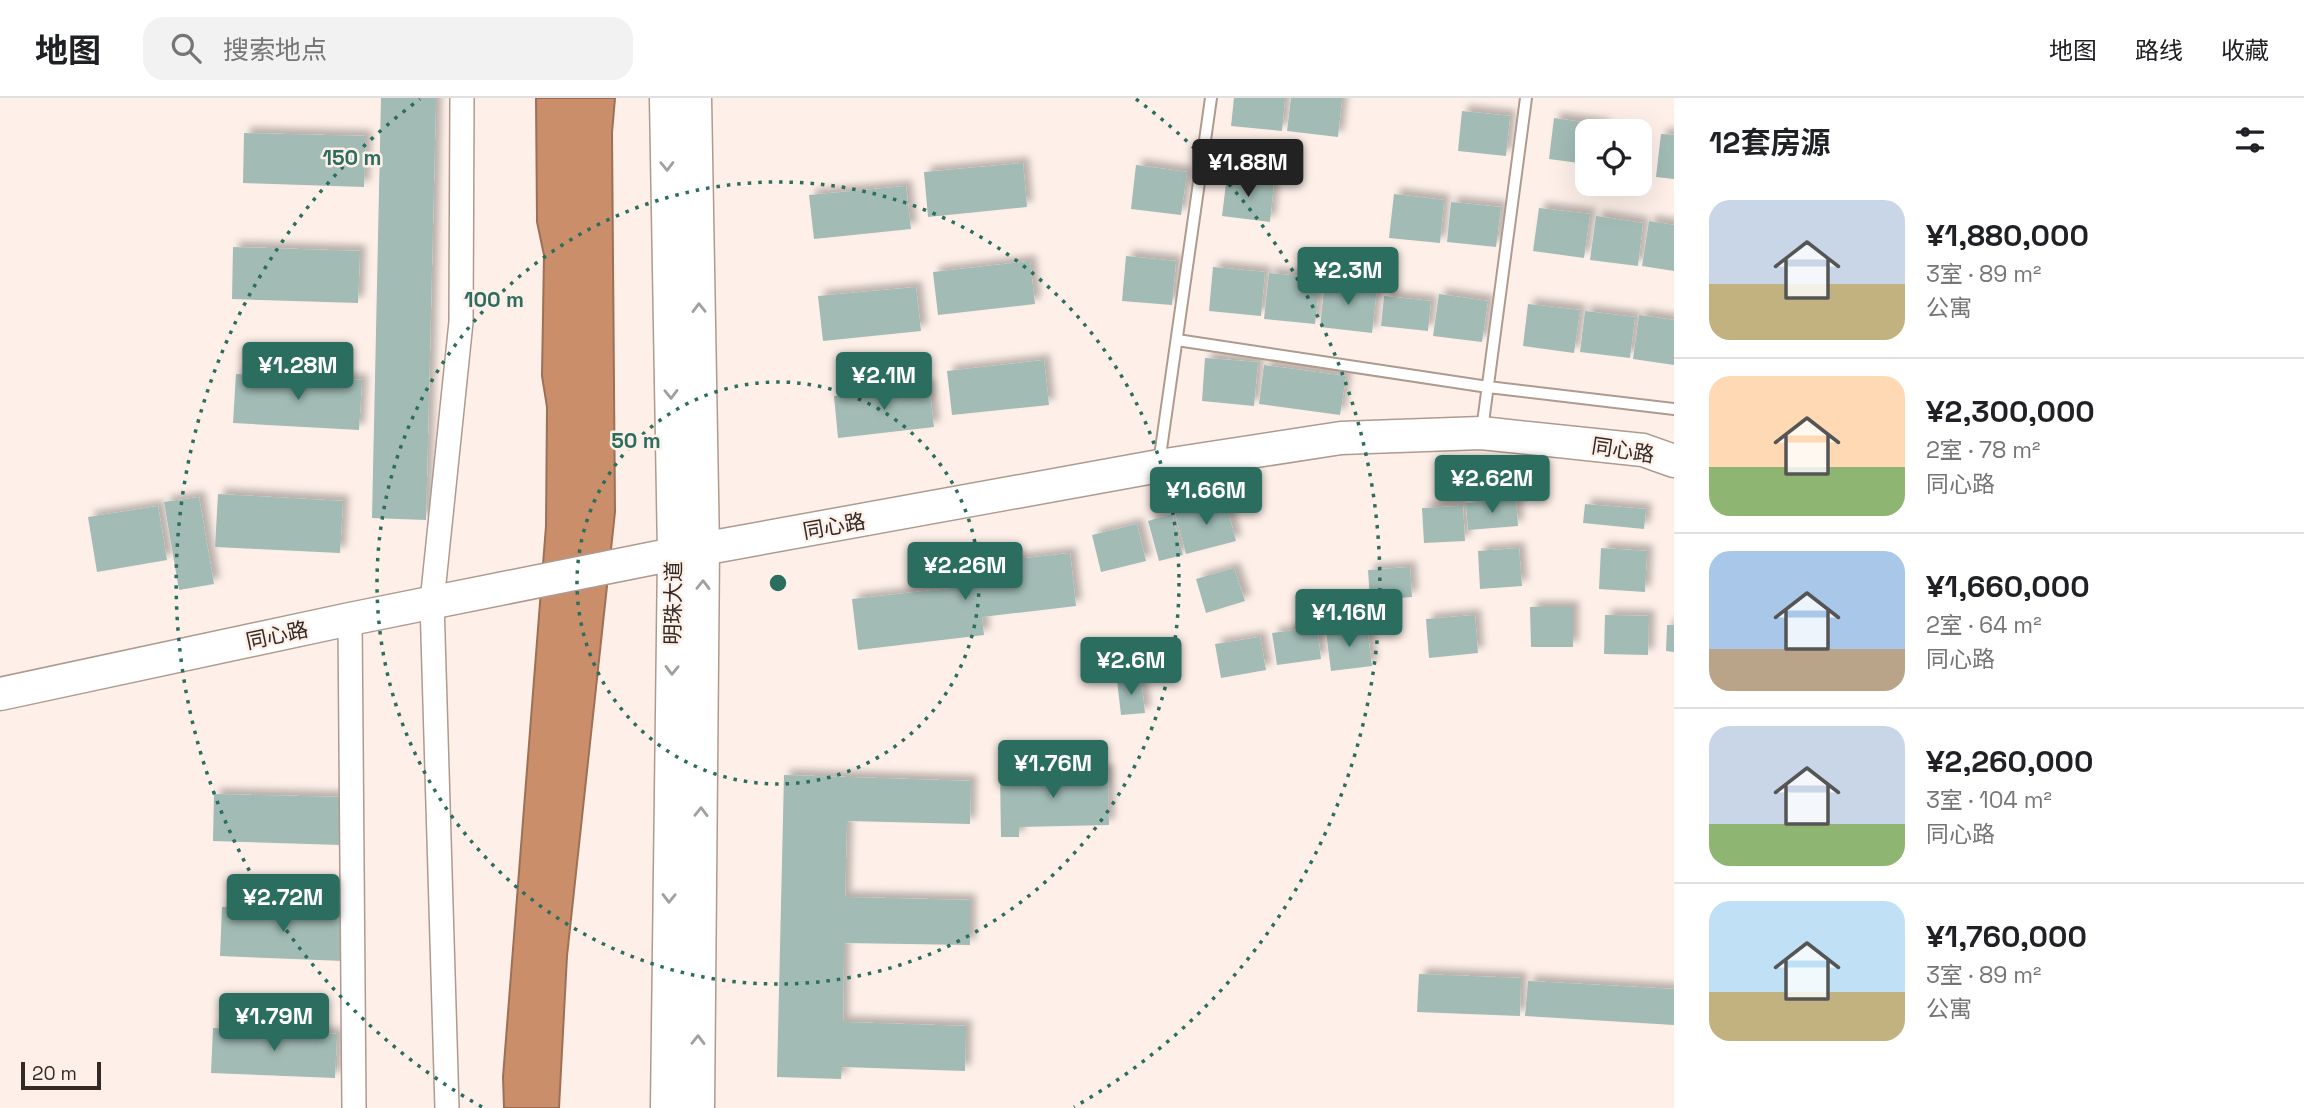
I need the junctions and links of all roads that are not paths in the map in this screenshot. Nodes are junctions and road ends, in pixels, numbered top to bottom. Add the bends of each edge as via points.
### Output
1 (462, 98) edge
2 (666, 98) edge
3 (695, 98) edge
4 (1211, 98) edge
5 (1526, 98) edge
6 (1177, 340) junction
7 (1488, 387) junction
8 (1674, 409) edge
9 (1481, 433) junction
10 (1674, 461) edge
11 (1158, 466) junction
12 (689, 552) junction
13 (432, 602) junction
14 (350, 619) junction
15 (0, 694) edge
16 (354, 1108) edge
17 (447, 1108) edge
18 (667, 1108) edge
19 (698, 1108) edge

1 - 13 street via 461,322
2 -> 12 main road, 明珠大道
12 -> 3 main road, 明珠大道
4 - 6 lane
5 - 7 lane
6 - 7 lane
6 - 11 lane
7 - 8 lane
7 - 9 lane
9 - 10 main road, 同心路 via 1643,450
9 - 11 main road, 同心路 via 1341,438
11 - 12 main road, 同心路
12 - 13 main road, 同心路
12 -> 18 main road, 明珠大道
19 -> 12 main road, 明珠大道
13 - 14 main road, 同心路
13 - 17 street
14 - 15 main road, 同心路
14 - 16 street

